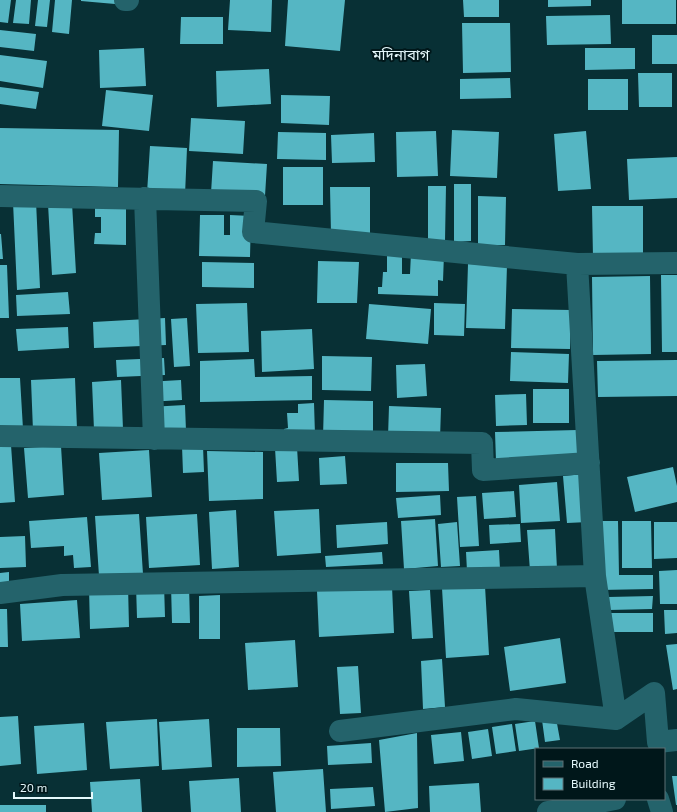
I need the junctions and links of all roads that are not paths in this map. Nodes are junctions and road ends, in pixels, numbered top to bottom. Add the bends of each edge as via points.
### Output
1 (125, 0) edge
2 (128, 0) edge
3 (0, 196) edge
4 (146, 198) junction
5 (677, 263) edge
6 (577, 264) junction
7 (0, 436) edge
8 (154, 439) junction
9 (589, 463) junction
10 (595, 576) junction
11 (0, 593) edge
12 (616, 719) junction
13 (340, 731) dead end
14 (665, 744) edge
15 (610, 800) edge
16 (658, 800) edge
17 (548, 812) edge
18 (662, 812) edge

1 - 2 street
3 - 4 street
4 - 6 street via 256,201 253,232
4 - 8 street
5 - 6 street
6 - 9 street
7 - 8 street
8 - 9 street via 482,443 483,470
9 - 10 street
10 - 11 street via 62,585
10 - 12 street
12 - 13 street via 516,709
12 - 14 street via 654,693
15 - 17 street
16 - 18 street

